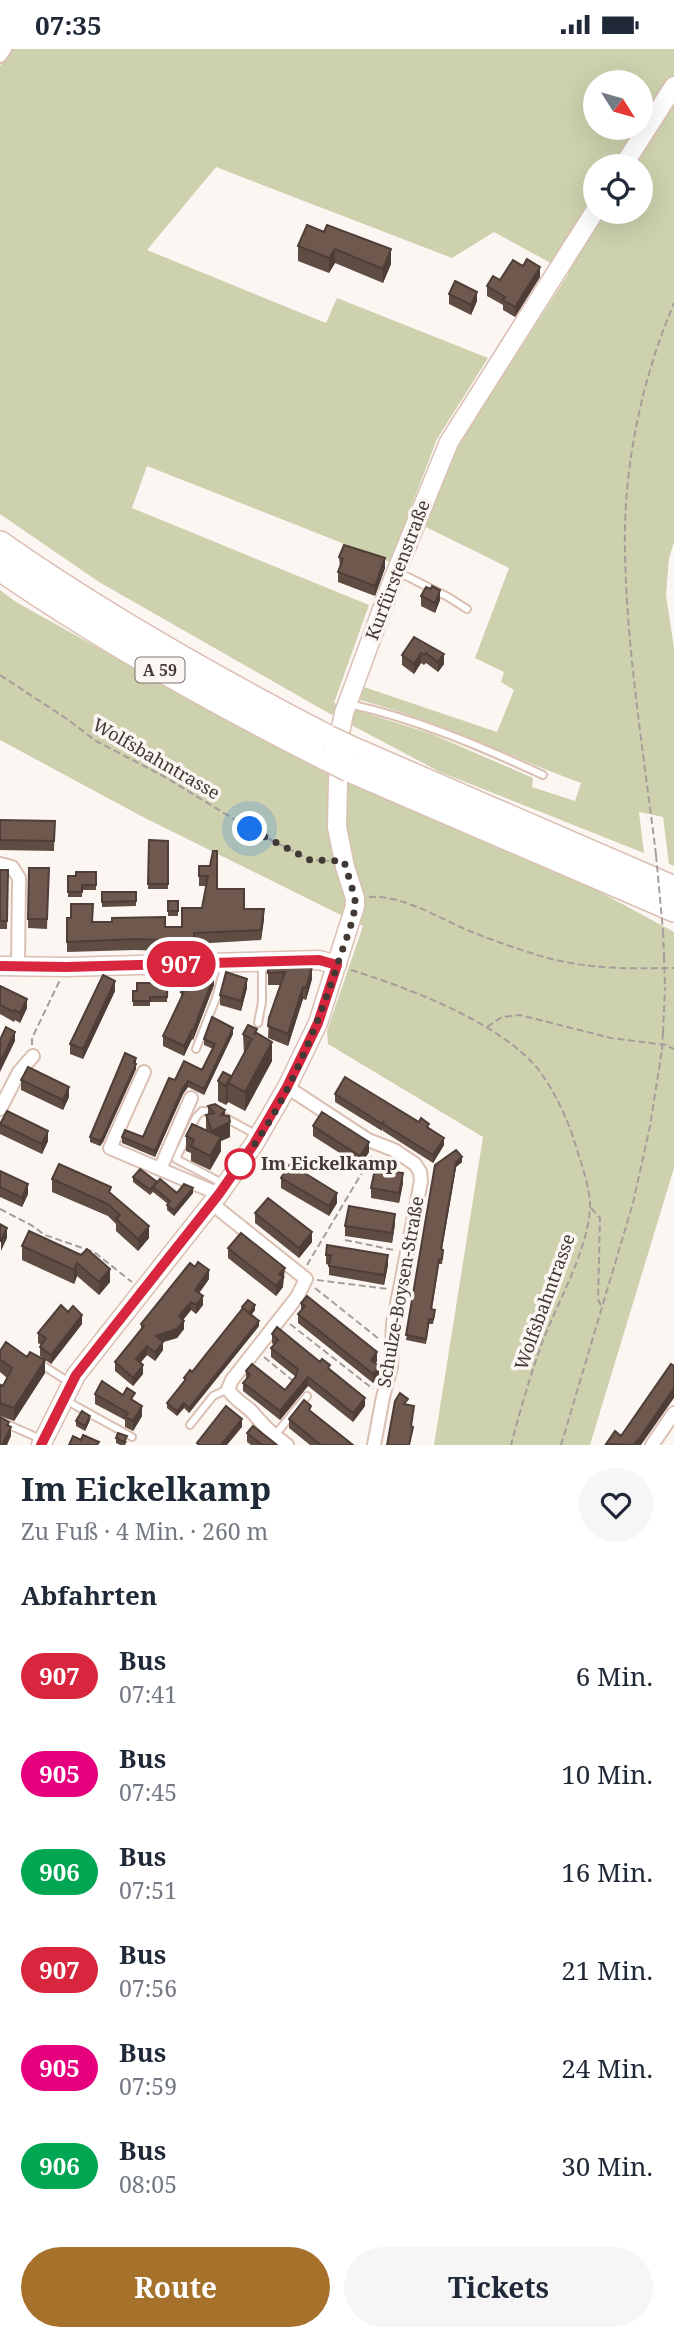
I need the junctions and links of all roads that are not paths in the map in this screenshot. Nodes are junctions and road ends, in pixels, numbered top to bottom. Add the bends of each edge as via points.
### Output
1 (5, 49) edge
2 (0, 56) edge
3 (674, 86) edge
4 (631, 154) edge
5 (587, 224) edge
6 (0, 543) edge
7 (0, 569) edge
8 (396, 571) junction
9 (467, 609) dead end
10 (348, 704) junction
11 (327, 748) junction
12 (350, 759) junction
13 (406, 773) junction
14 (543, 775) dead end
15 (0, 864) edge
16 (674, 874) edge
17 (674, 888) edge
18 (650, 899) junction
19 (674, 910) edge
20 (668, 923) edge
21 (262, 961) junction
22 (225, 963) junction
23 (337, 965) junction
24 (9, 966) edge
25 (258, 1023) dead end
26 (195, 1049) dead end
27 (33, 1056) road end
28 (144, 1072) dead end
29 (287, 1087) junction
30 (191, 1098) dead end
31 (0, 1109) edge
32 (259, 1136) junction
33 (160, 1169) junction
34 (219, 1194) junction
35 (38, 1362) edge
36 (229, 1389) junction
37 (67, 1391) junction
38 (307, 1395) road end
39 (674, 1413) edge
40 (0, 1421) edge
41 (190, 1425) dead end
42 (274, 1435) junction
43 (132, 1437) dead end
44 (42, 1443) edge
45 (287, 1445) edge
46 (374, 1445) edge
47 (652, 1445) edge

1 - 2 street
3 - 4 street
5 - 8 street, Kurfürstenstraße via 449,442
6 - 11 highway, A 59 via 133,631
7 - 11 highway, A 59 via 121,648 217,703
8 - 9 lane
8 - 10 street, Kurfürstenstraße
10 - 14 lane via 441,731
10 - 23 street, Kurfürstenstraße via 339,738 337,827 355,898 354,916
11 - 12 highway, A 59, bridge
12 - 13 highway, A 59
12 - 18 highway, A 59 via 450,815
13 - 16 highway via 460,785
13 - 17 highway, A 59
15 - 24 street via 12,867 19,878
18 - 19 highway, A 59
18 - 20 highway
21 - 22 street
21 - 23 street via 319,960
21 - 25 lane
22 - 24 street
22 - 26 lane
23 - 29 street via 318,1023
27 - 31 street
28 - 33 street via 110,1148
29 - 32 street
29 - 46 street, Schulze-Boysen-Straße via 368,1140 405,1157 420,1172 393,1324 391,1367
30 - 33 street
32 - 34 street
32 - 34 lane via 212,1111 202,1111 196,1117 176,1160
33 - 34 street
34 - 36 street via 306,1279
34 - 37 street via 91,1353
35 - 37 lane
36 - 41 lane via 213,1396
36 - 42 street
37 - 43 lane
37 - 44 street
38 - 42 lane
39 - 47 street
40 - 44 lane
42 - 45 street

